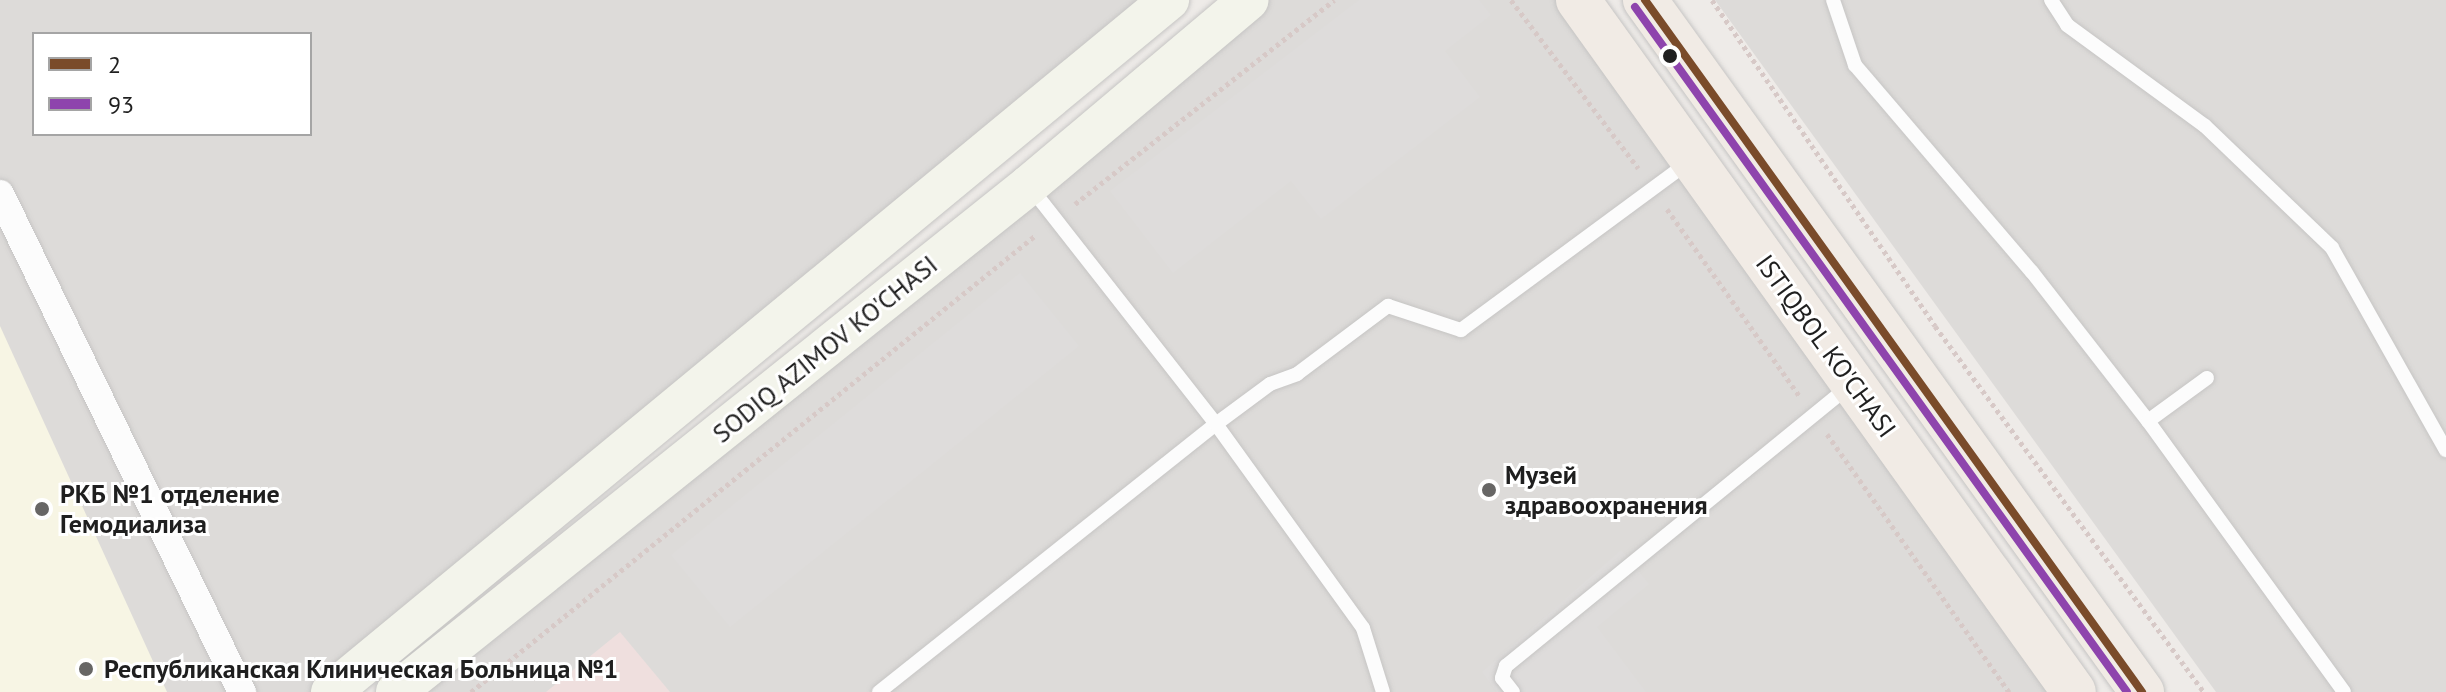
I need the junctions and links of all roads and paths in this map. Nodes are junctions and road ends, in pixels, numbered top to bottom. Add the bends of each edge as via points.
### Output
1 (1169, 0) edge
2 (1249, 0) edge
3 (1334, 0) edge
4 (1511, 0) edge
5 (1578, 0) edge
6 (1645, 0) edge
7 (1712, 0) edge
8 (1833, 0) edge
9 (2051, 0) edge
10 (1692, 159) junction
11 (1029, 185) junction
12 (1653, 188) junction
13 (0, 194) edge
14 (1056, 219) junction
15 (2207, 378) dead end
16 (1853, 383) junction
17 (1808, 408) dead end
18 (1817, 421) dead end
19 (2148, 421) junction
20 (1216, 424) junction
21 (2446, 450) edge
22 (242, 692) edge
23 (331, 692) edge
24 (396, 692) edge
25 (471, 692) edge
26 (879, 692) edge
27 (1383, 692) edge
28 (1513, 692) edge
29 (2009, 692) edge
30 (2074, 692) edge
31 (2142, 692) edge
32 (2204, 692) edge
33 (2344, 692) edge

1 - 23 main road, SODIQ AZIMOV KO'CHASI
2 - 11 main road, SODIQ AZIMOV KO'CHASI
3 - 14 path
4 - 12 path
5 - 10 main road, ISTIQBOL KO'CHASI
6 - 31 main road, ISTIQBOL KO'CHASI
7 - 32 path via 1935,326
8 - 19 lane via 1855,65 2032,272
9 - 21 lane via 2067,25 2205,126 2332,248
10 - 12 lane
10 - 16 main road, ISTIQBOL KO'CHASI
11 - 14 lane
11 - 24 main road, SODIQ AZIMOV KO'CHASI
12 - 17 path
12 - 20 lane via 1461,330 1388,306 1297,374 1270,384
13 - 22 street
14 - 20 lane
14 - 25 path
15 - 19 lane
16 - 28 lane via 1506,666 1502,678
16 - 30 main road, ISTIQBOL KO'CHASI
18 - 29 path
19 - 33 lane
20 - 26 lane
20 - 27 lane via 1363,628

